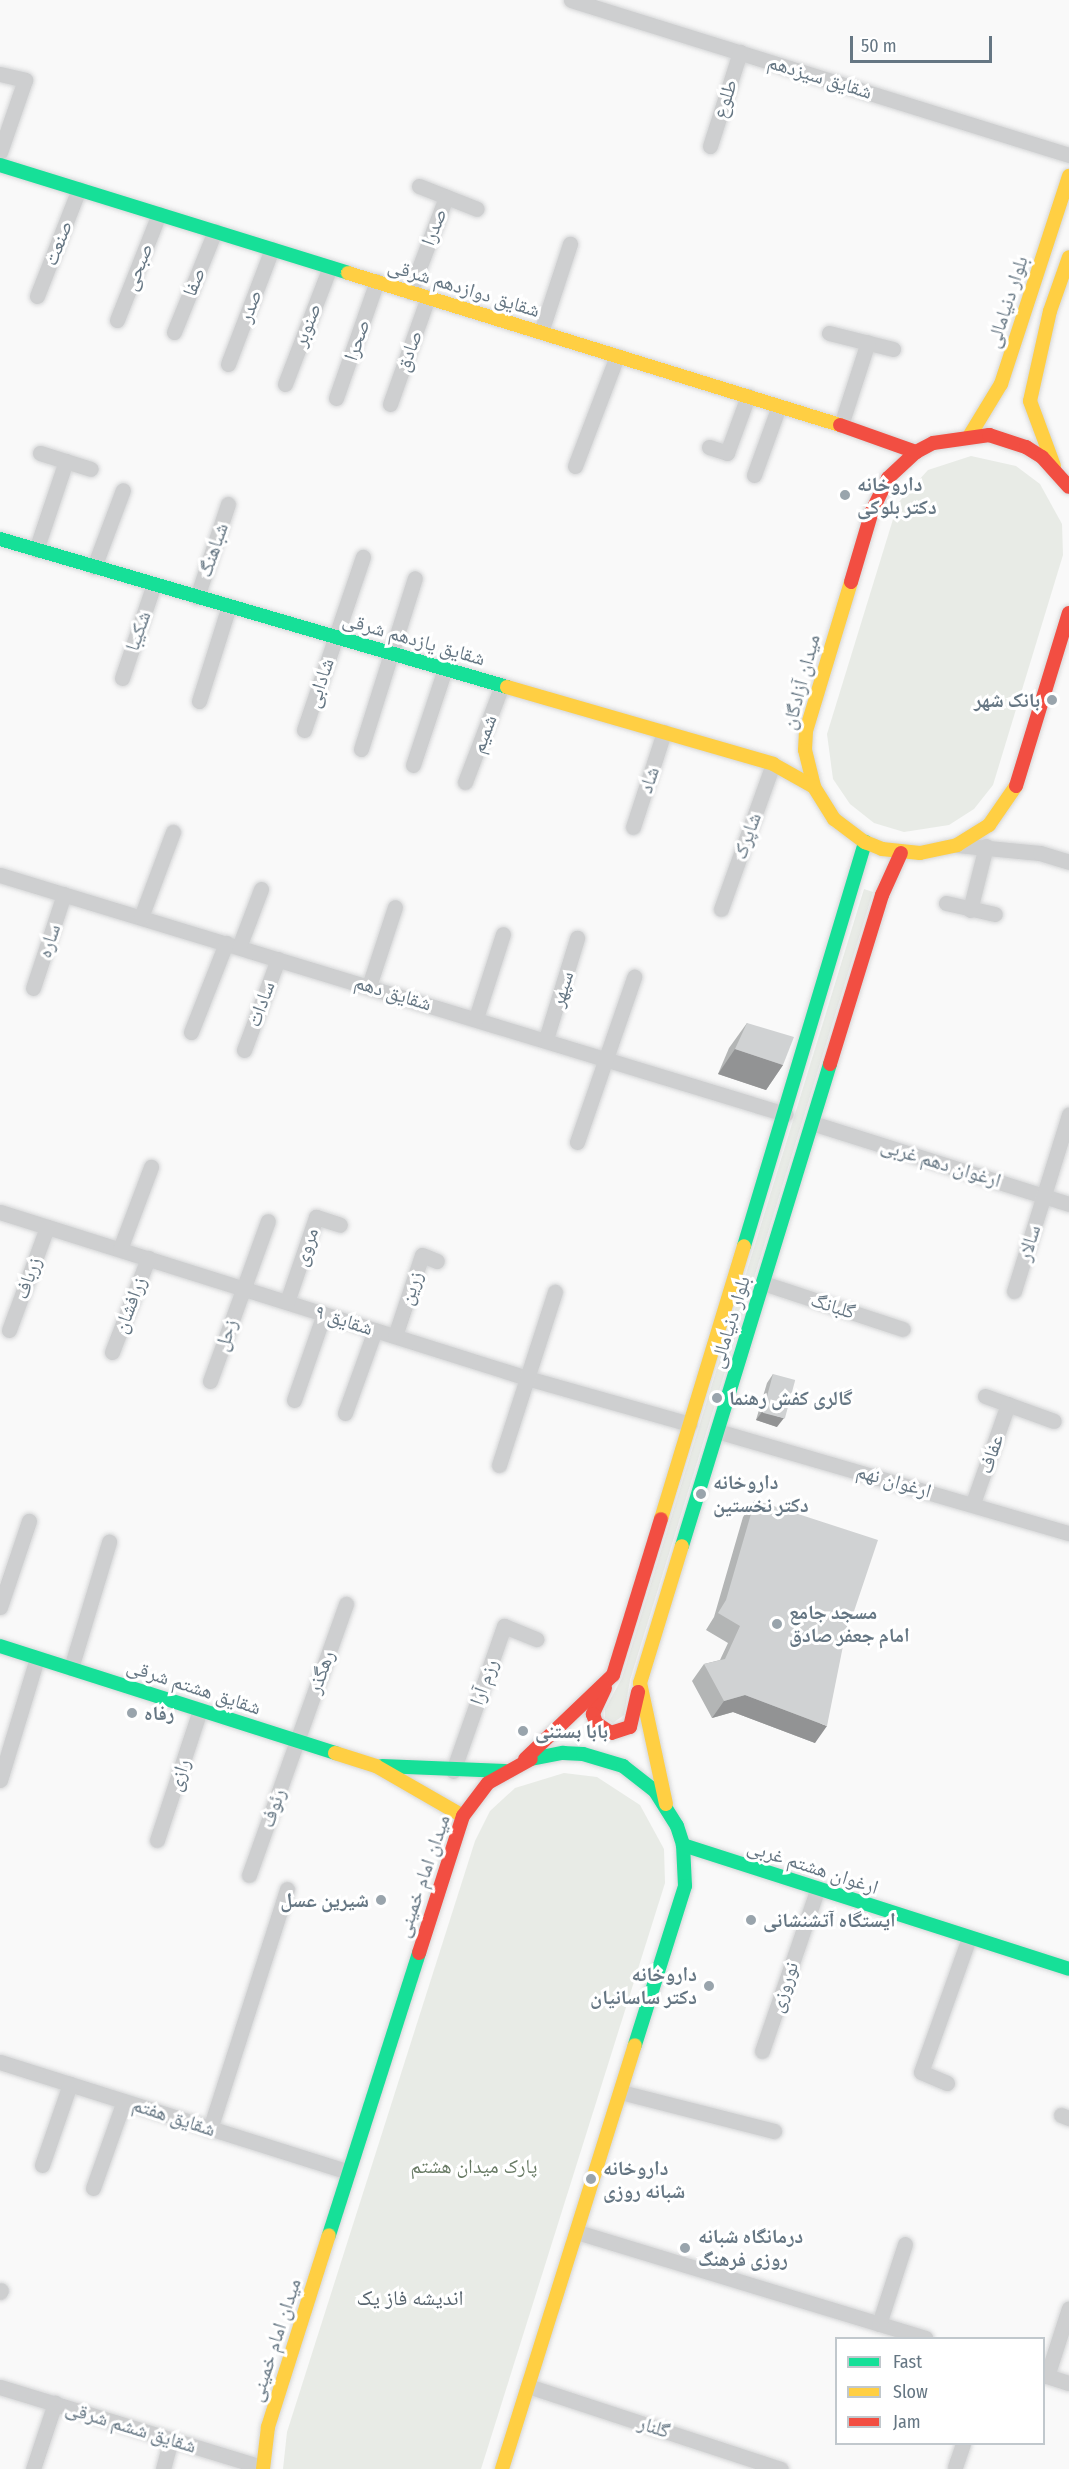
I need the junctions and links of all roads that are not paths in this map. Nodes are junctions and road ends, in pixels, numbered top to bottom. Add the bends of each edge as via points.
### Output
1 (571, 0) edge
2 (740, 52) junction
3 (0, 74) edge
4 (710, 146) dead end
5 (0, 152) edge
6 (1069, 155) edge
7 (0, 165) edge
8 (1069, 176) edge
9 (419, 186) dead end
10 (79, 189) junction
11 (446, 197) junction
12 (477, 209) dead end
13 (159, 214) junction
14 (215, 231) junction
15 (570, 244) dead end
16 (272, 249) junction
17 (1069, 257) edge
18 (330, 267) junction
19 (377, 282) junction
20 (410, 292) junction
21 (37, 296) dead end
22 (428, 297) junction
23 (117, 321) dead end
24 (174, 332) dead end
25 (541, 332) junction
26 (829, 333) dead end
27 (868, 342) junction
28 (892, 349) dead end
29 (617, 356) junction
30 (228, 364) dead end
31 (285, 384) dead end
32 (748, 396) junction
33 (336, 398) dead end
34 (390, 404) dead end
35 (779, 406) junction
36 (841, 425) junction
37 (970, 435) junction
38 (709, 447) dead end
39 (916, 452) junction
40 (40, 453) dead end
41 (66, 461) junction
42 (575, 466) dead end
43 (91, 469) dead end
44 (1056, 470) junction
45 (754, 475) dead end
46 (1069, 487) edge
47 (123, 490) dead end
48 (228, 504) dead end
49 (0, 539) edge
50 (36, 550) junction
51 (363, 557) dead end
52 (94, 567) junction
53 (415, 578) dead end
54 (154, 584) junction
55 (197, 597) junction
56 (229, 606) junction
57 (1069, 613) edge
58 (335, 637) junction
59 (393, 653) junction
60 (444, 669) junction
61 (122, 678) dead end
62 (502, 685) junction
63 (199, 700) dead end
64 (304, 730) dead end
65 (664, 732) junction
66 (361, 749) dead end
67 (773, 764) junction
68 (413, 765) dead end
69 (465, 782) dead end
70 (813, 787) junction
71 (633, 828) dead end
72 (173, 832) dead end
73 (865, 842) junction
74 (957, 845) junction
75 (986, 846) junction
76 (901, 853) junction
77 (1069, 862) edge
78 (0, 875) edge
79 (261, 889) dead end
80 (64, 894) junction
81 (946, 903) dead end
82 (395, 907) dead end
83 (720, 909) dead end
84 (970, 910) junction
85 (995, 914) dead end
86 (141, 917) junction
87 (503, 934) dead end
88 (577, 938) dead end
89 (232, 945) junction
90 (278, 959) junction
91 (634, 977) dead end
92 (369, 986) junction
93 (33, 988) dead end
94 (476, 1018) junction
95 (191, 1032) dead end
96 (546, 1039) junction
97 (244, 1050) dead end
98 (607, 1058) junction
99 (785, 1114) junction
100 (1069, 1114) edge
101 (812, 1123) junction
102 (577, 1142) dead end
103 (151, 1167) dead end
104 (1043, 1196) junction
105 (1069, 1204) edge
106 (0, 1212) edge
107 (268, 1221) dead end
108 (340, 1225) dead end
109 (47, 1227) junction
110 (120, 1249) junction
111 (148, 1258) junction
112 (437, 1261) dead end
113 (763, 1283) junction
114 (242, 1288) junction
115 (1014, 1291) dead end
116 (555, 1292) dead end
117 (287, 1302) junction
118 (324, 1314) junction
119 (903, 1329) dead end
120 (9, 1330) dead end
121 (375, 1330) junction
122 (394, 1336) junction
123 (112, 1352) dead end
124 (527, 1378) junction
125 (210, 1381) dead end
126 (985, 1396) dead end
127 (294, 1400) dead end
128 (1008, 1404) junction
129 (345, 1413) dead end
130 (1054, 1421) dead end
131 (690, 1424) junction
132 (717, 1431) junction
133 (499, 1465) dead end
134 (974, 1503) junction
135 (29, 1521) dead end
136 (1069, 1533) edge
137 (109, 1542) dead end
138 (346, 1604) dead end
139 (0, 1607) edge
140 (536, 1639) dead end
141 (0, 1646) edge
142 (37, 1658) junction
143 (71, 1668) junction
144 (612, 1675) junction
145 (640, 1683) junction
146 (200, 1710) junction
147 (297, 1741) junction
148 (523, 1761) junction
149 (376, 1766) junction
150 (453, 1771) junction
151 (505, 1771) junction
152 (0, 1780) edge
153 (667, 1807) junction
154 (463, 1816) junction
155 (157, 1840) dead end
156 (683, 1845) junction
157 (249, 1875) dead end
158 (287, 1889) dead end
159 (817, 1890) junction
160 (969, 1938) junction
161 (1069, 1969) edge
162 (762, 2051) dead end
163 (0, 2062) edge
164 (947, 2082) dead end
165 (70, 2084) junction
166 (621, 2092) junction
167 (124, 2101) junction
168 (210, 2128) junction
169 (774, 2131) dead end
170 (42, 2165) dead end
171 (348, 2172) junction
172 (93, 2188) dead end
173 (577, 2232) junction
174 (905, 2244) dead end
175 (1069, 2308) edge
176 (879, 2324) junction
177 (905, 2335) edge
178 (1045, 2375) edge
179 (1069, 2383) edge
180 (528, 2386) junction
181 (0, 2387) edge
182 (55, 2403) junction
183 (171, 2439) junction
184 (963, 2445) edge
185 (955, 2467) dead end
186 (262, 2468) edge
187 (33, 2469) edge
188 (163, 2469) edge
189 (502, 2469) edge
190 (781, 2469) edge

1 - 2 street, شقایق سیزدهم
2 - 4 street, طلوع
2 - 6 street, شقایق سیزدهم
3 - 5 street via 26,80
7 - 10 main road, شقایق دوازدهم شرقی
8 - 37 main road, بلوار دنیامالی via 1001,384
9 - 11 street
10 - 13 main road, شقایق دوازدهم شرقی
10 - 21 street, صنعت
11 - 12 street
11 - 20 street, صدرا
13 - 14 main road, شقایق دوازدهم شرقی
13 - 23 street, صبحی
14 - 16 main road, شقایق دوازدهم شرقی
14 - 24 street, صفا
15 - 25 street
16 - 18 main road, شقایق دوازدهم شرقی
16 - 30 street, صدر
17 - 44 main road via 1050,311 1030,400
18 - 19 main road, شقایق دوازدهم شرقی
18 - 31 street, صنوبر
19 - 20 main road, شقایق دوازدهم شرقی
19 - 33 street, صحرا
20 - 22 main road, شقایق دوازدهم شرقی
22 - 25 main road, شقایق دوازدهم شرقی
22 - 34 street, صادق
25 - 29 main road, شقایق دوازدهم شرقی
26 - 27 street
27 - 28 street
27 - 36 street
29 - 32 main road, شقایق دوازدهم شرقی
29 - 42 street
32 - 35 main road, شقایق دوازدهم شرقی
32 - 38 street via 727,453
35 - 36 main road, شقایق دوازدهم شرقی
35 - 45 street
36 - 39 main road, شقایق دوازدهم شرقی
37 - 39 main road, میدان آزادگان via 942,440
37 - 44 main road, میدان آزادگان via 989,435 1026,447
39 - 70 main road, میدان آزادگان via 888,478 872,511 806,731 806,759
40 - 41 street
41 - 43 street
41 - 50 street
44 - 46 main road, میدان آزادگان
47 - 52 street
48 - 55 street, شباهنگ
49 - 50 main road, شقایق یازدهم شرقی
50 - 52 main road, شقایق یازدهم شرقی
51 - 58 street, شادابی
52 - 54 main road, شقایق یازدهم شرقی
53 - 59 street
54 - 55 main road, شقایق یازدهم شرقی
54 - 61 street, شکیبا
55 - 56 main road, شقایق یازدهم شرقی
56 - 58 main road, شقایق یازدهم شرقی
56 - 63 street
57 - 74 main road, میدان آزادگان via 1012,794 989,825
58 - 59 main road, شقایق یازدهم شرقی
58 - 64 street, شادابی
59 - 60 main road, شقایق یازدهم شرقی
59 - 66 street
60 - 62 main road, شقایق یازدهم شرقی
60 - 68 street
62 - 65 main road, شقایق یازدهم شرقی
62 - 69 street, شمیم
65 - 67 main road, شقایق یازدهم شرقی
65 - 71 street, شاد
67 - 70 main road, شقایق یازدهم شرقی
67 - 83 street, شاپرک
70 - 73 main road, میدان آزادگان via 834,819
72 - 86 street
73 - 76 main road, میدان آزادگان
73 - 99 main road, بلوار دنیامالی
74 - 75 street
74 - 76 main road, میدان آزادگان via 920,854
75 - 77 street via 1040,853
75 - 84 street
76 - 101 main road, بلوار دنیامالی via 882,895
78 - 80 street, شقایق دهم
79 - 89 street
80 - 86 street, شقایق دهم
80 - 93 street, ساره
81 - 84 street
82 - 92 street
84 - 85 street
86 - 89 street, شقایق دهم
87 - 94 street
88 - 96 street, سپهر
89 - 90 street, شقایق دهم
89 - 95 street
90 - 92 street, شقایق دهم
90 - 97 street, سادات
91 - 98 street
92 - 94 street, شقایق دهم
94 - 96 street, شقایق دهم
96 - 98 street, شقایق دهم
98 - 99 street, شقایق دهم
98 - 102 street
99 - 131 main road, بلوار دنیامالی
100 - 104 street, سالار
101 - 104 street, ارغوان دهم غربی
101 - 113 main road, بلوار دنیامالی
103 - 110 street
104 - 105 street, ارغوان دهم غربی
104 - 115 street, سالار
106 - 109 street, شقایق ۹
107 - 114 street, زحل
108 - 117 street, مروی via 316,1216
109 - 110 street, شقایق ۹
109 - 120 street, زرباف
110 - 111 street, شقایق ۹
111 - 114 street, شقایق ۹
111 - 123 street, زرافشان
112 - 122 street, زرین via 422,1255
113 - 119 street, گلبانگ
113 - 132 main road, بلوار دنیامالی
114 - 117 street, شقایق ۹
114 - 125 street, زحل
116 - 124 street
117 - 118 street, شقایق ۹
118 - 121 street, شقایق ۹
118 - 127 street
121 - 122 street, شقایق ۹
121 - 129 street
122 - 124 street, شقایق ۹
124 - 131 street, شقایق ۹
124 - 133 street
126 - 128 street
128 - 130 street
128 - 134 street, عفاف
131 - 144 main road, بلوار دنیامالی
132 - 134 street, ارغوان نهم
132 - 145 main road, بلوار دنیامالی
134 - 136 street, ارغوان نهم
135 - 139 street
137 - 143 street
138 - 147 street, رهگذر
140 - 150 street, رزم آرا via 504,1626
141 - 142 main road, شقایق هشتم شرقی
142 - 143 main road, شقایق هشتم شرقی
142 - 152 street
143 - 146 main road, شقایق هشتم شرقی
144 - 145 main road via 594,1714 596,1723 611,1733 630,1727
144 - 148 main road, بلوار دنیامالی
145 - 153 main road, بلوار دنیامالی
146 - 147 main road, شقایق هشتم شرقی
146 - 155 street, رازی
147 - 149 main road, شقایق هشتم شرقی
147 - 157 street, رئوف
148 - 151 main road, میدان امام خمینی
148 - 153 main road, میدان امام خمینی via 563,1753 604,1758 640,1777
149 - 150 main road, شقایق هشتم شرقی
149 - 154 main road, شقایق هشتم شرقی
150 - 151 main road, شقایق هشتم شرقی
151 - 154 main road, میدان امام خمینی via 488,1783
153 - 156 main road, میدان امام خمینی
154 - 171 main road, میدان امام خمینی
156 - 159 main road, ارغوان هشتم غربی
156 - 166 main road, میدان امام خمینی via 686,1865 681,1905
158 - 168 street
159 - 160 main road, ارغوان هشتم غربی
159 - 162 street, نوروزی
160 - 161 main road, ارغوان هشتم غربی
160 - 164 street via 921,2072
163 - 165 street, شقایق هفتم
165 - 167 street, شقایق هفتم
165 - 170 street
166 - 169 street
166 - 173 main road, میدان امام خمینی
167 - 168 street, شقایق هفتم
167 - 172 street
168 - 171 street, شقایق هفتم
171 - 186 main road, میدان امام خمینی via 268,2427
173 - 176 street
173 - 180 main road, میدان امام خمینی
174 - 176 street
175 - 178 street
176 - 177 street
178 - 179 street
180 - 189 main road, میدان امام خمینی
180 - 190 street, گلنار
181 - 182 street, شقایق ششم شرقی
182 - 183 street, شقایق ششم شرقی
182 - 187 street
183 - 186 street, شقایق ششم شرقی
183 - 188 street
184 - 185 street

